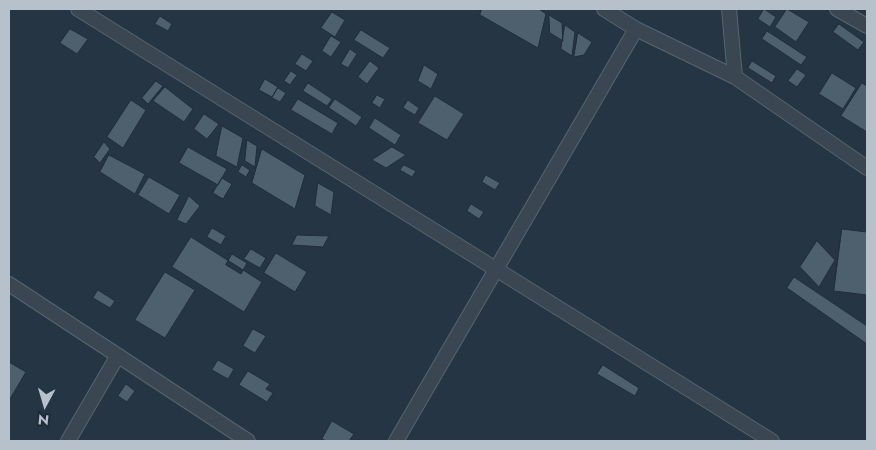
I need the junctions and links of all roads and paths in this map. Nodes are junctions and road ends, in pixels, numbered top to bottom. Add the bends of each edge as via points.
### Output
1 (78, 9) edge
2 (604, 9) edge
3 (729, 9) edge
4 (837, 9) edge
5 (867, 26) edge
6 (636, 28) junction
7 (734, 77) junction
8 (867, 168) edge
9 (496, 271) junction
10 (9, 284) edge
11 (117, 357) junction
12 (68, 441) edge
13 (248, 441) edge
14 (396, 441) edge
15 (772, 441) edge

1 - 9 street
2 - 6 street
3 - 7 street
4 - 5 street
6 - 7 street
6 - 9 street
7 - 8 street
9 - 14 street
9 - 15 street
10 - 11 street
11 - 12 street
11 - 13 street

